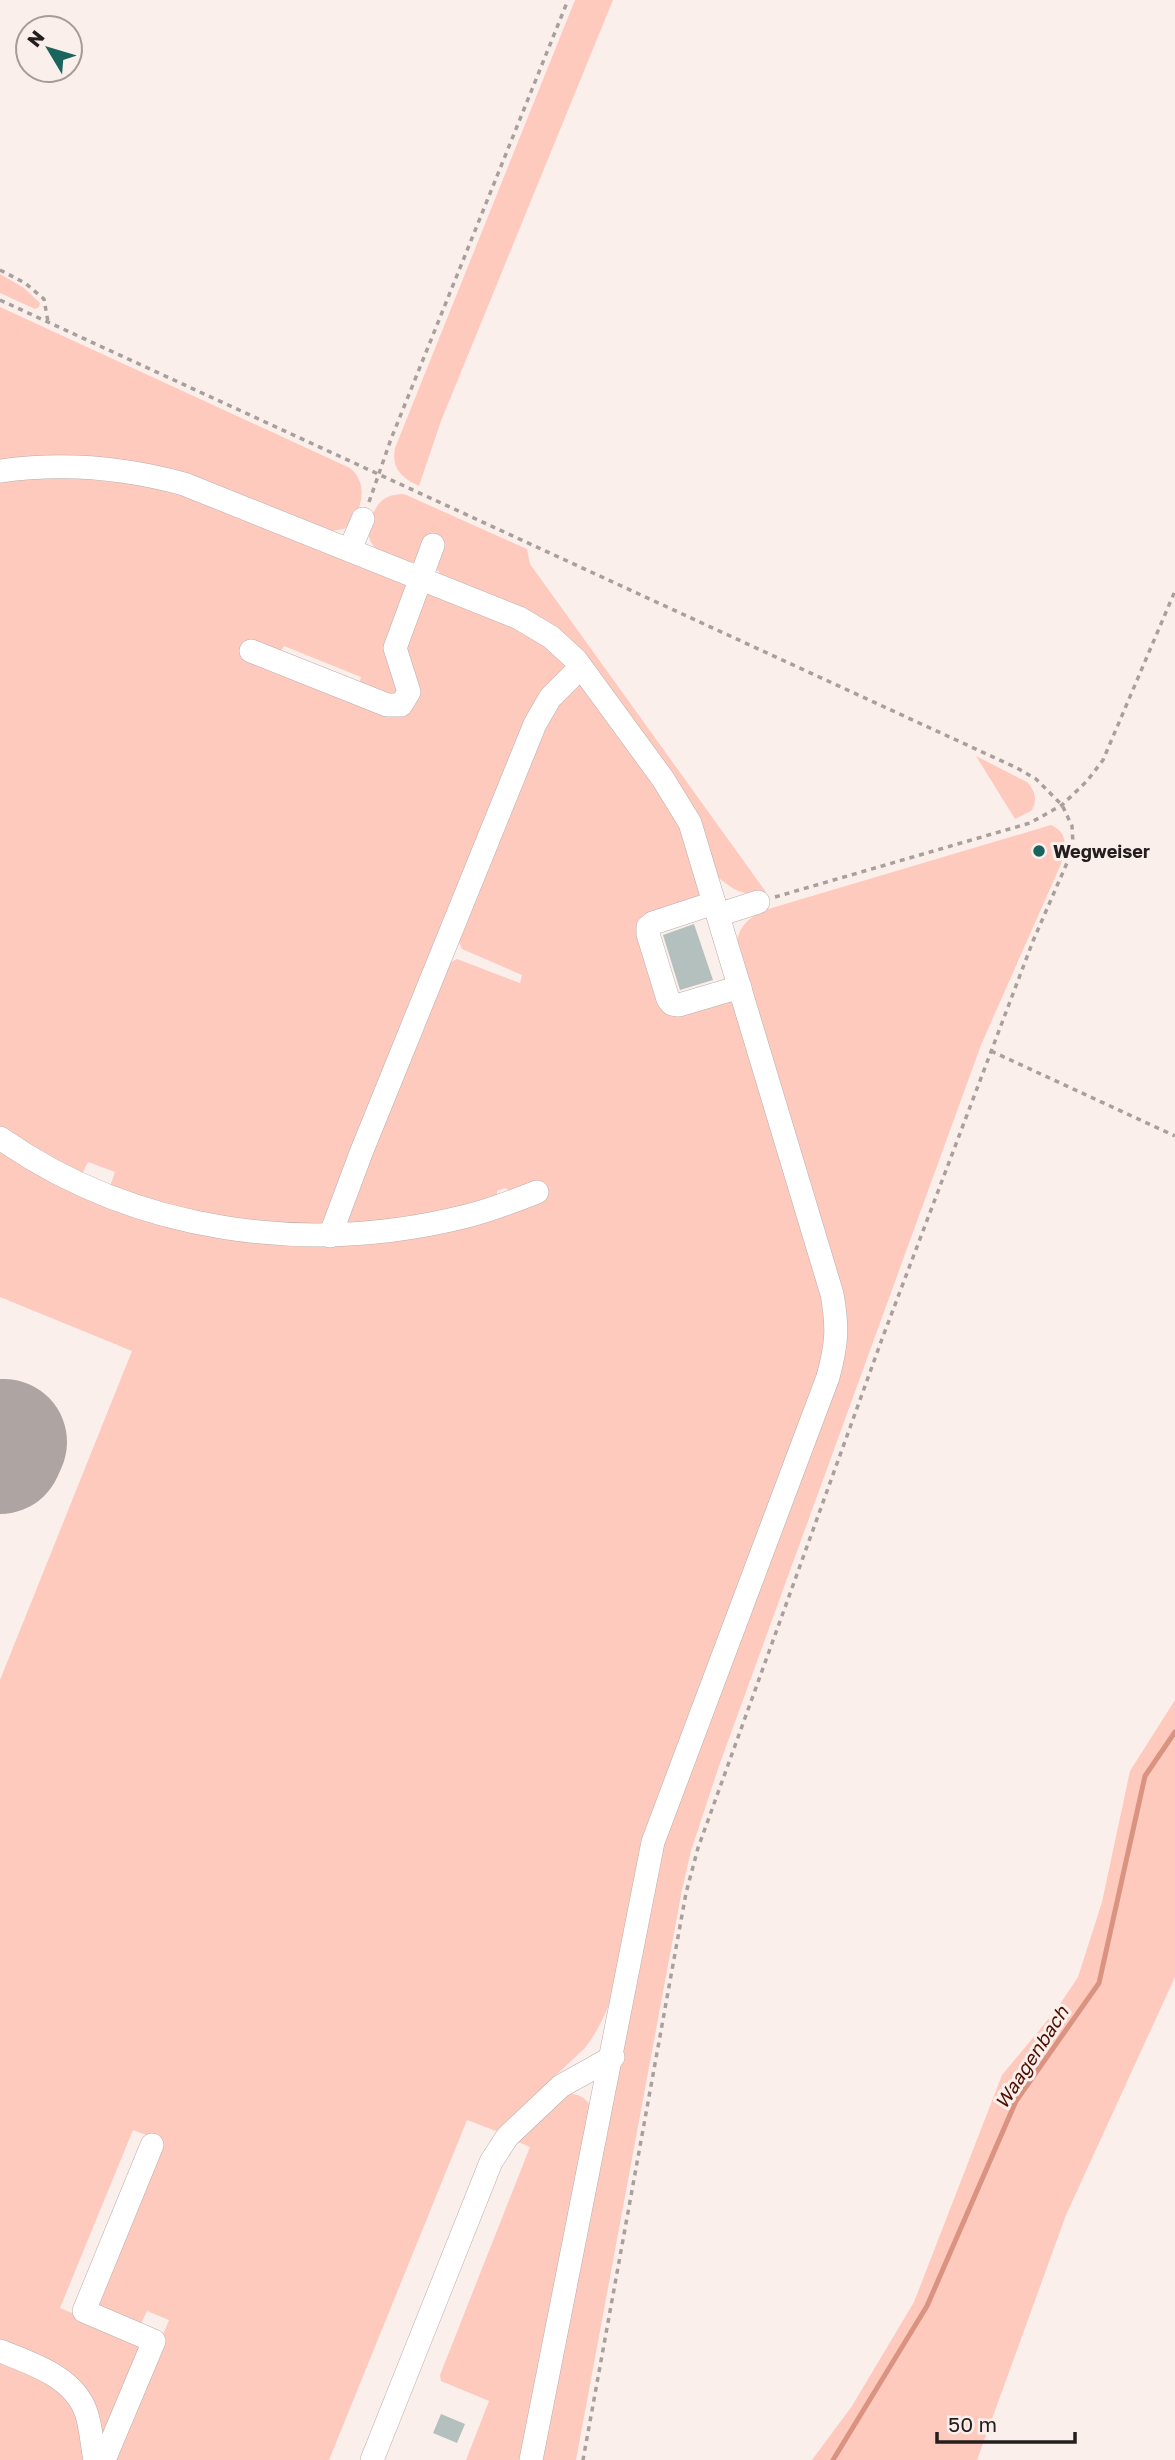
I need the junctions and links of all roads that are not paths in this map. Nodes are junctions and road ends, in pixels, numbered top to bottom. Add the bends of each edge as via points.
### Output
1 (0, 471) edge
2 (363, 519) road end
3 (433, 545) dead end
4 (351, 549) junction
5 (422, 578) junction
6 (251, 651) dead end
7 (581, 667) junction
8 (758, 902) road end
9 (716, 909) junction
10 (740, 987) junction
11 (0, 1138) edge
12 (537, 1192) dead end
13 (330, 1236) junction
14 (612, 2057) junction
15 (152, 2145) dead end
16 (0, 2351) edge
17 (94, 2460) edge
18 (104, 2460) edge
19 (372, 2460) edge
20 (531, 2460) edge

1 - 4 lane via 73,466 152,475
2 - 4 lane
3 - 5 lane
4 - 5 lane
5 - 6 lane via 395,648 410,692 398,706
5 - 7 lane via 537,627
7 - 9 lane via 681,806
7 - 13 lane via 554,692 538,717
8 - 9 lane
9 - 10 lane
9 - 10 lane via 651,924 647,931 672,1004
10 - 14 lane via 832,1294 836,1349 653,1842
11 - 13 lane via 81,1185 156,1212 236,1230
12 - 13 lane via 440,1222
14 - 19 lane via 561,2087 507,2137 491,2162
14 - 20 lane
15 - 18 lane via 84,2311 154,2341
16 - 17 lane via 62,2380 77,2395 86,2412

